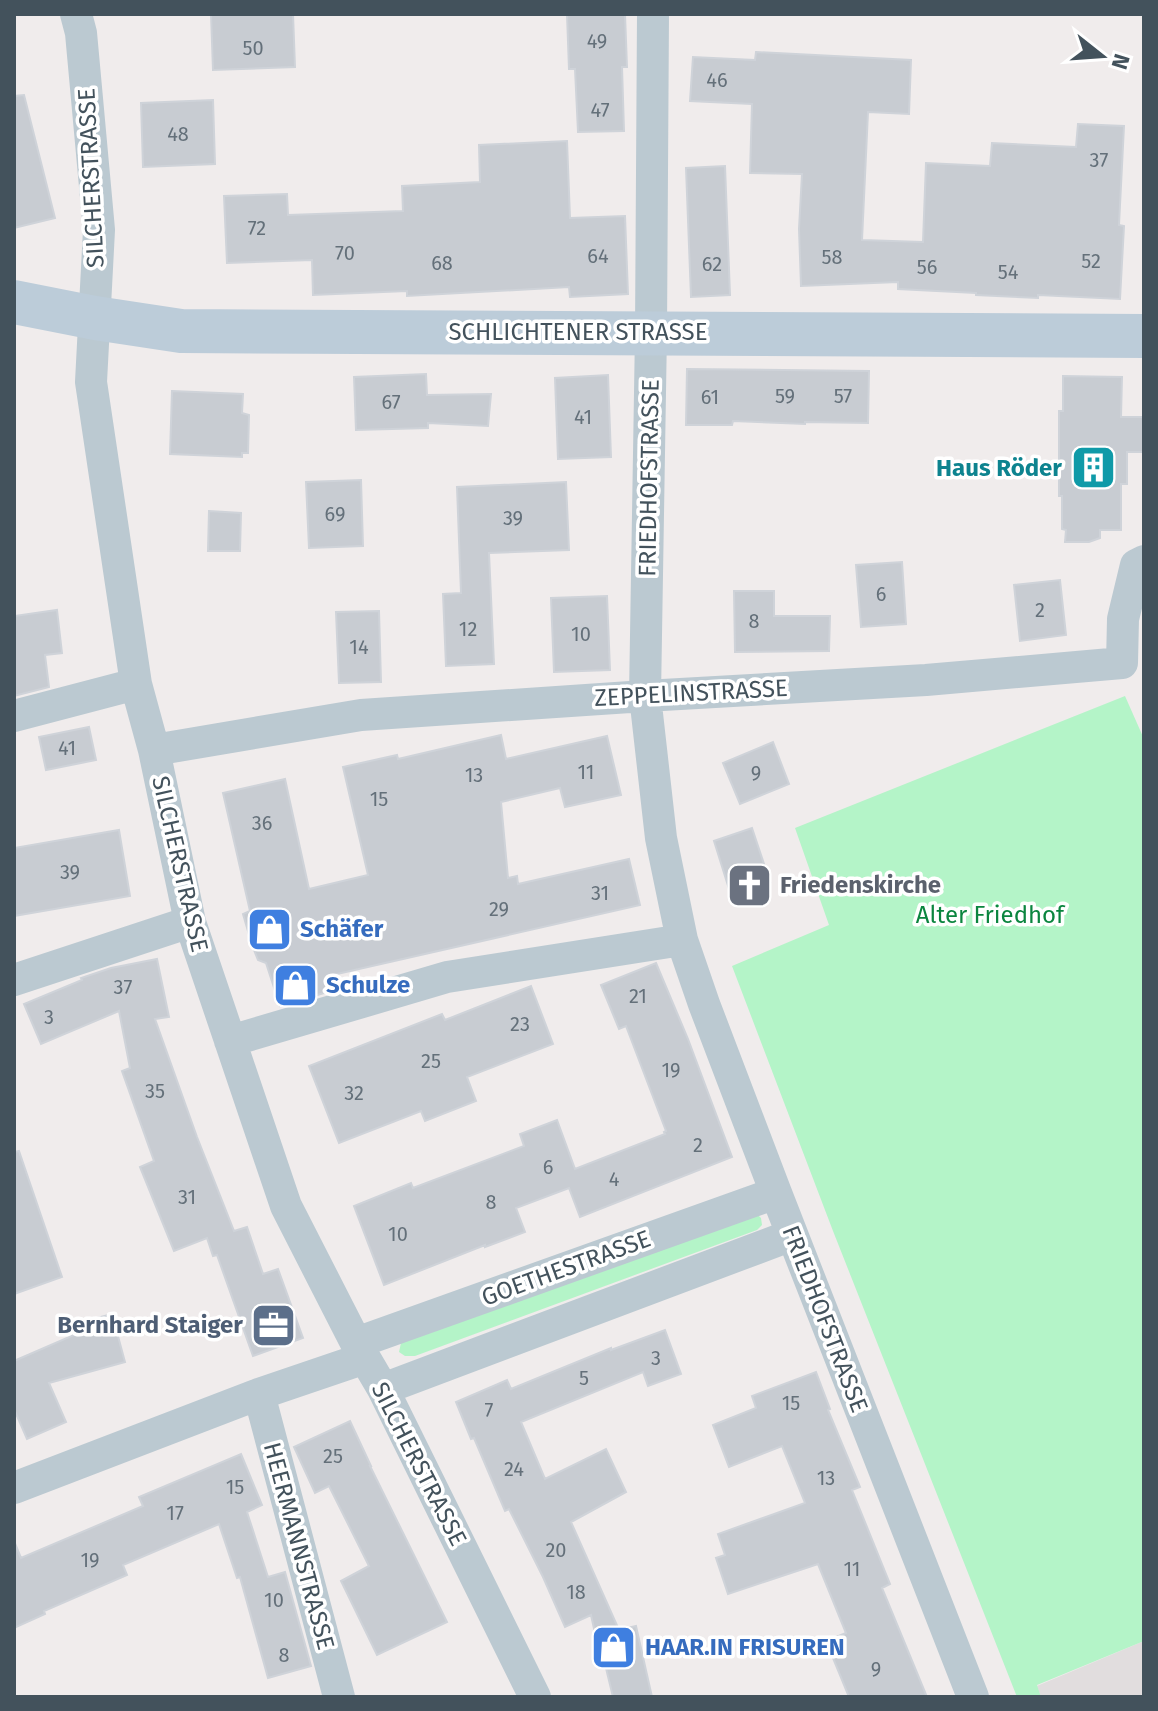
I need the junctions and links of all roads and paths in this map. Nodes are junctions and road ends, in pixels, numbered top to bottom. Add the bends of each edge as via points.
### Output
1 (76, 14) edge
2 (653, 14) edge
3 (14, 302) edge
4 (95, 318) junction
5 (651, 332) junction
6 (1144, 336) edge
7 (1144, 561) edge
8 (136, 684) junction
9 (645, 696) junction
10 (14, 716) edge
11 (154, 750) junction
12 (190, 922) junction
13 (682, 940) junction
14 (14, 980) edge
15 (230, 1041) junction
16 (776, 1193) junction
17 (792, 1235) junction
18 (361, 1350) junction
19 (383, 1389) junction
20 (259, 1394) junction
21 (14, 1488) edge
22 (339, 1697) edge
23 (535, 1697) edge
24 (973, 1697) edge

1 - 4 street, SILCHERSTRASSE via 99,230
2 - 5 street, FRIEDHOFSTRASSE
3 - 4 main road, SCHLICHTENER STRASSE
4 - 5 main road, SCHLICHTENER STRASSE via 181,331
4 - 8 street, SILCHERSTRASSE via 91,382
5 - 6 main road, SCHLICHTENER STRASSE
5 - 9 street, FRIEDHOFSTRASSE
7 - 9 street, ZEPPELINSTRASSE via 1136,565 1123,619 1122,663
8 - 10 street
8 - 11 street, SILCHERSTRASSE
9 - 11 street, ZEPPELINSTRASSE via 361,715
9 - 13 street, FRIEDHOFSTRASSE via 661,838
11 - 12 street, SILCHERSTRASSE
12 - 14 street
12 - 15 street, SILCHERSTRASSE
13 - 15 street via 447,977
13 - 16 street, FRIEDHOFSTRASSE
15 - 18 street, SILCHERSTRASSE via 286,1206
16 - 17 street, FRIEDHOFSTRASSE
16 - 18 street, GOETHESTRASSE
17 - 19 street, GOETHESTRASSE
17 - 24 street, FRIEDHOFSTRASSE
18 - 19 street, SILCHERSTRASSE
18 - 20 street, GOETHESTRASSE
19 - 23 street, SILCHERSTRASSE
20 - 21 street, GOETHESTRASSE
20 - 22 street, HEERMANNSTRASSE

